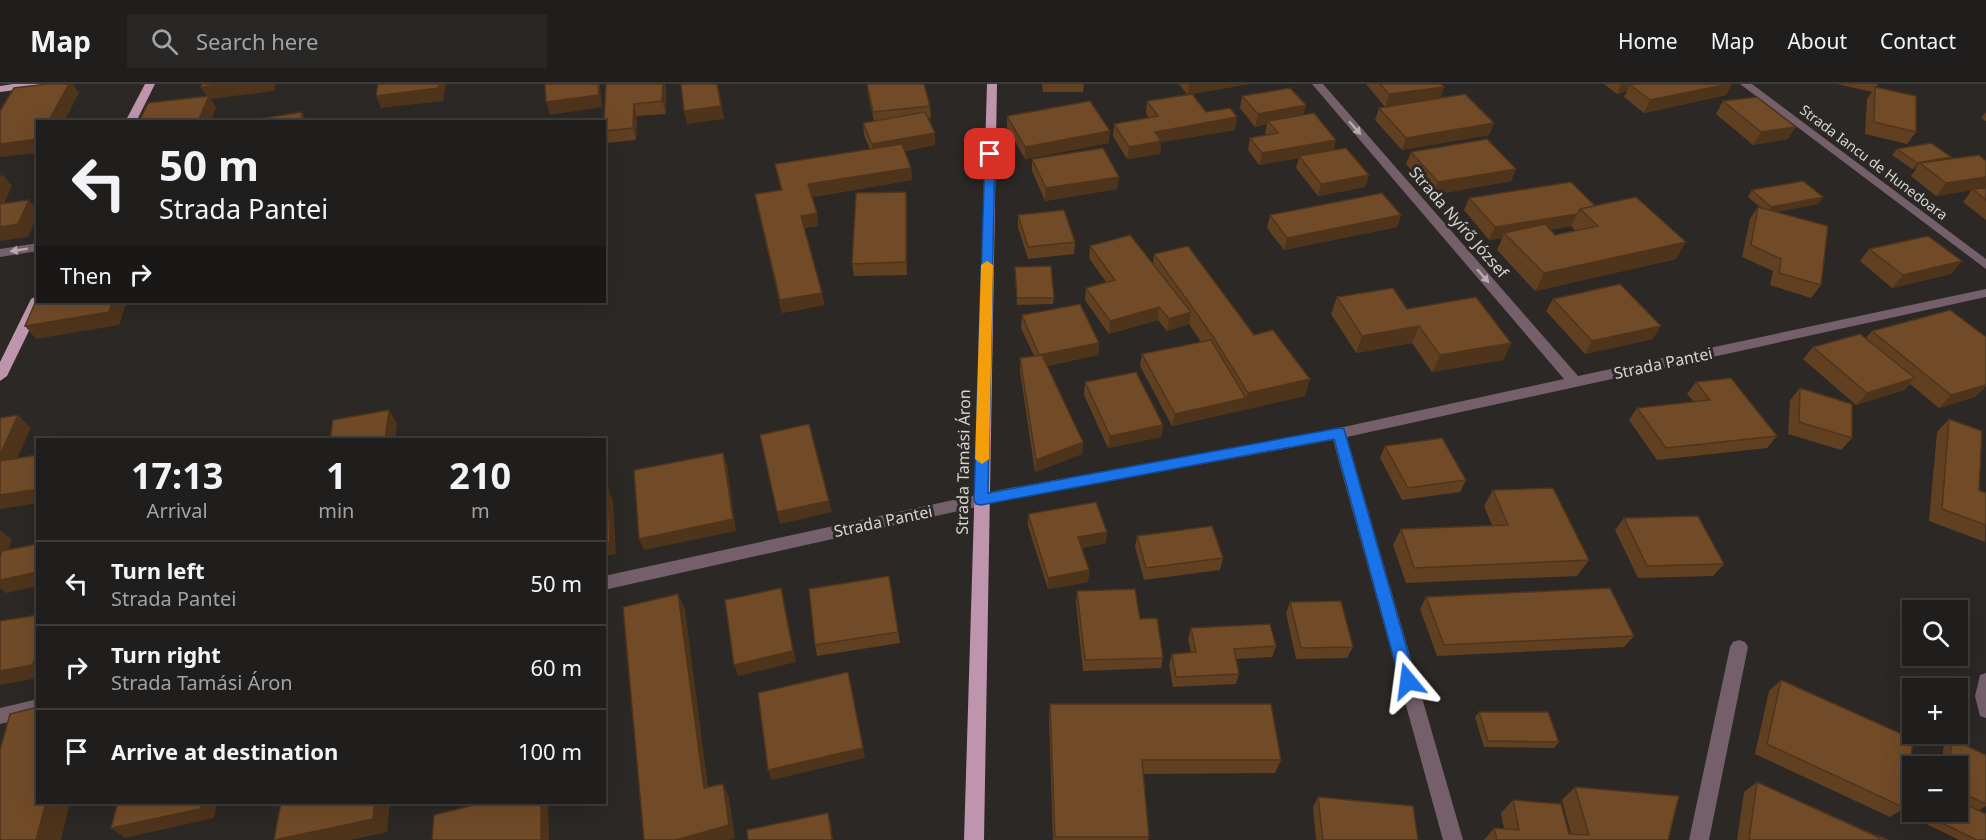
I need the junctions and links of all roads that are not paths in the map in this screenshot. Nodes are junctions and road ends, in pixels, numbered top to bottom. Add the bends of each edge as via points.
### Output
1 (37, 84) edge
2 (150, 84) edge
3 (992, 84) edge
4 (1317, 84) edge
5 (1745, 84) edge
6 (0, 89) edge
7 (131, 120) edge
8 (36, 248) edge
9 (0, 253) edge
10 (1986, 265) edge
11 (1986, 293) edge
12 (36, 303) edge
13 (0, 376) edge
14 (1575, 382) junction
15 (1339, 433) junction
16 (981, 500) junction
17 (606, 583) edge
18 (1739, 647) dead end
19 (1986, 681) edge
20 (36, 707) edge
21 (1986, 710) edge
22 (0, 716) edge
23 (974, 840) edge
24 (1453, 840) edge
25 (1700, 840) edge

1 - 6 main road
2 - 7 main road
3 - 16 main road, Strada Tamási Áron
4 -> 14 street, Strada Nyírő József
5 - 10 street, Strada Iancu de Hunedoara
8 -> 9 street
11 - 14 street, Strada Pantei
12 - 13 main road
14 - 15 street, Strada Pantei
15 - 16 street, Strada Pantei
15 - 24 street
16 - 17 street, Strada Pantei
16 - 23 main road, Strada Tamási Áron
18 - 25 street
19 - 21 street
20 - 22 street

